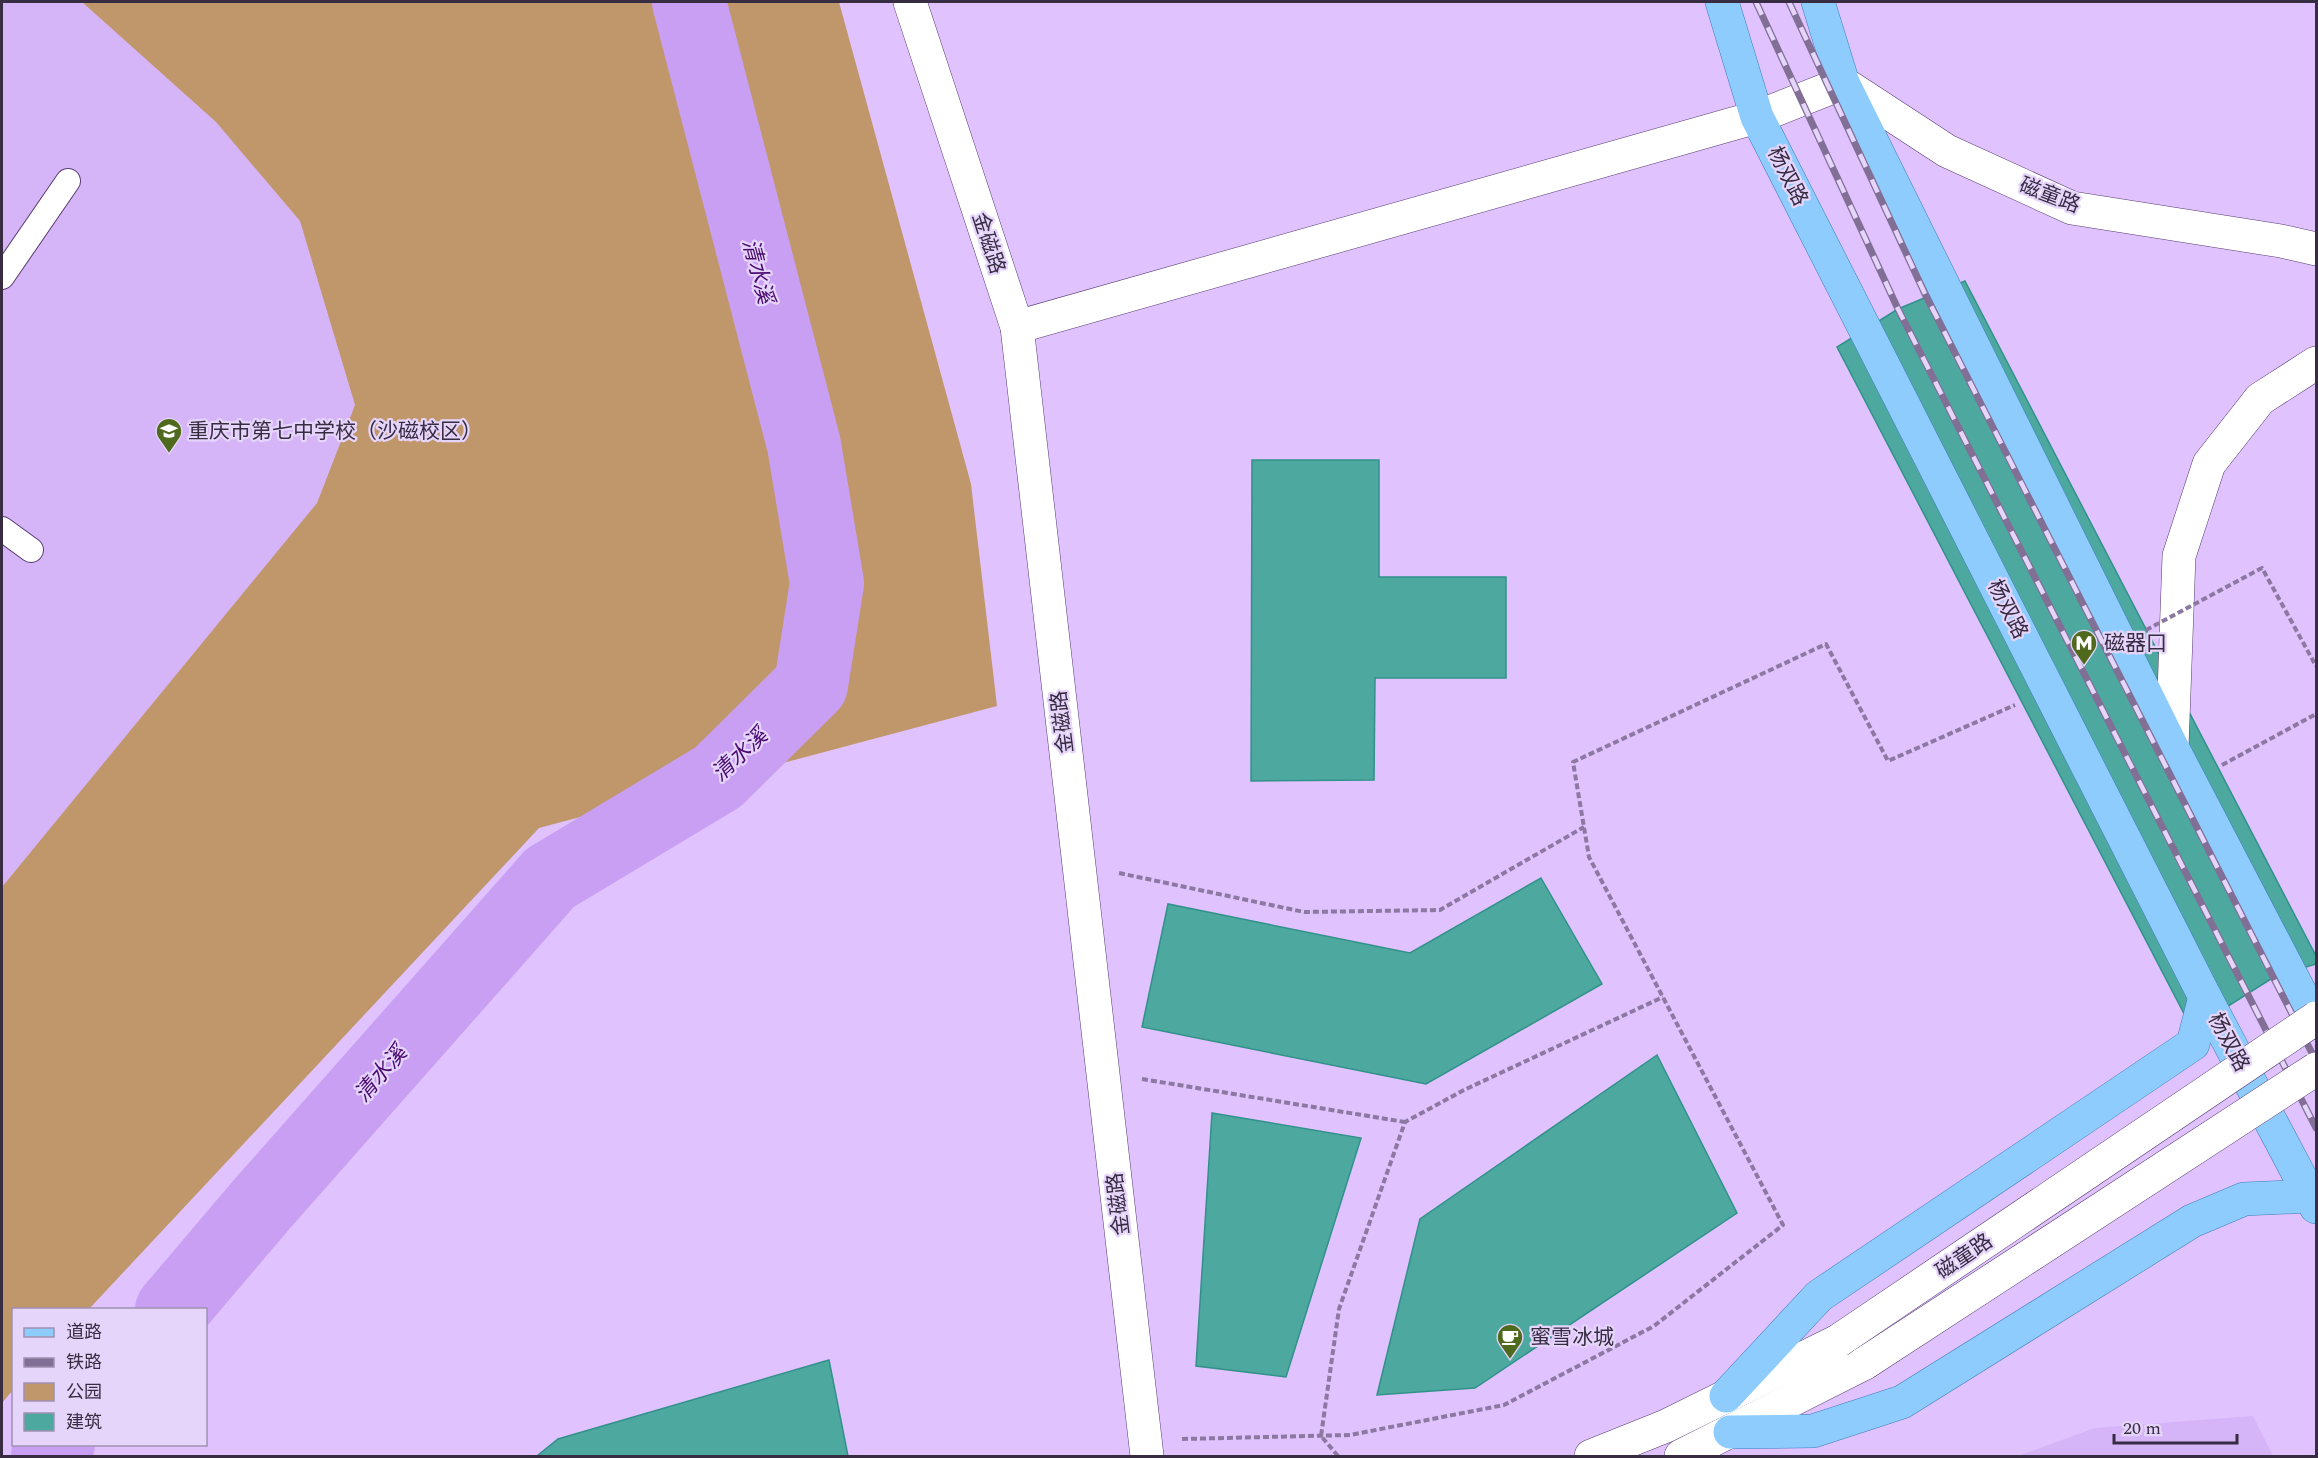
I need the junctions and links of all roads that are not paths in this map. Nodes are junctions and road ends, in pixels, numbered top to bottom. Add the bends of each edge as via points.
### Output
1 (910, 2) edge
2 (1722, 2) edge
3 (1818, 2) edge
4 (1843, 82) junction
5 (1758, 117) junction
6 (68, 181) dead end
7 (2316, 249) edge
8 (2, 277) edge
9 (1017, 327) junction
10 (2316, 363) edge
11 (2, 529) edge
12 (31, 550) dead end
13 (2172, 747) junction
14 (2205, 997) junction
15 (2316, 1018) edge
16 (2316, 1023) edge
17 (2316, 1069) edge
18 (2314, 1202) edge
19 (1726, 1396) junction
20 (1730, 1432) junction
21 (1146, 1448) edge
22 (1591, 1456) edge
23 (1681, 1456) edge

1 - 9 main road, 金磁路
2 - 5 main road, 杨双路
3 - 4 main road
4 - 5 main road
4 - 7 main road, 磁童路 via 1947,150 2072,208
4 - 13 main road
5 - 9 main road
5 - 14 main road, 杨双路
6 - 8 lane
9 - 21 main road, 金磁路
10 - 13 main road via 2260,399 2209,464 2178,556
11 - 12 lane
13 - 16 main road
14 - 18 main road, 杨双路
14 - 19 main road via 2193,1044 1819,1296
15 - 19 main road, 磁童路, bridge via 1839,1341
17 - 20 main road, 磁童路, bridge via 1865,1363
18 - 20 main road via 2244,1199 2192,1221 1902,1402 1813,1431
19 - 22 main road, 磁童路 via 1666,1426
20 - 23 main road, 磁童路

